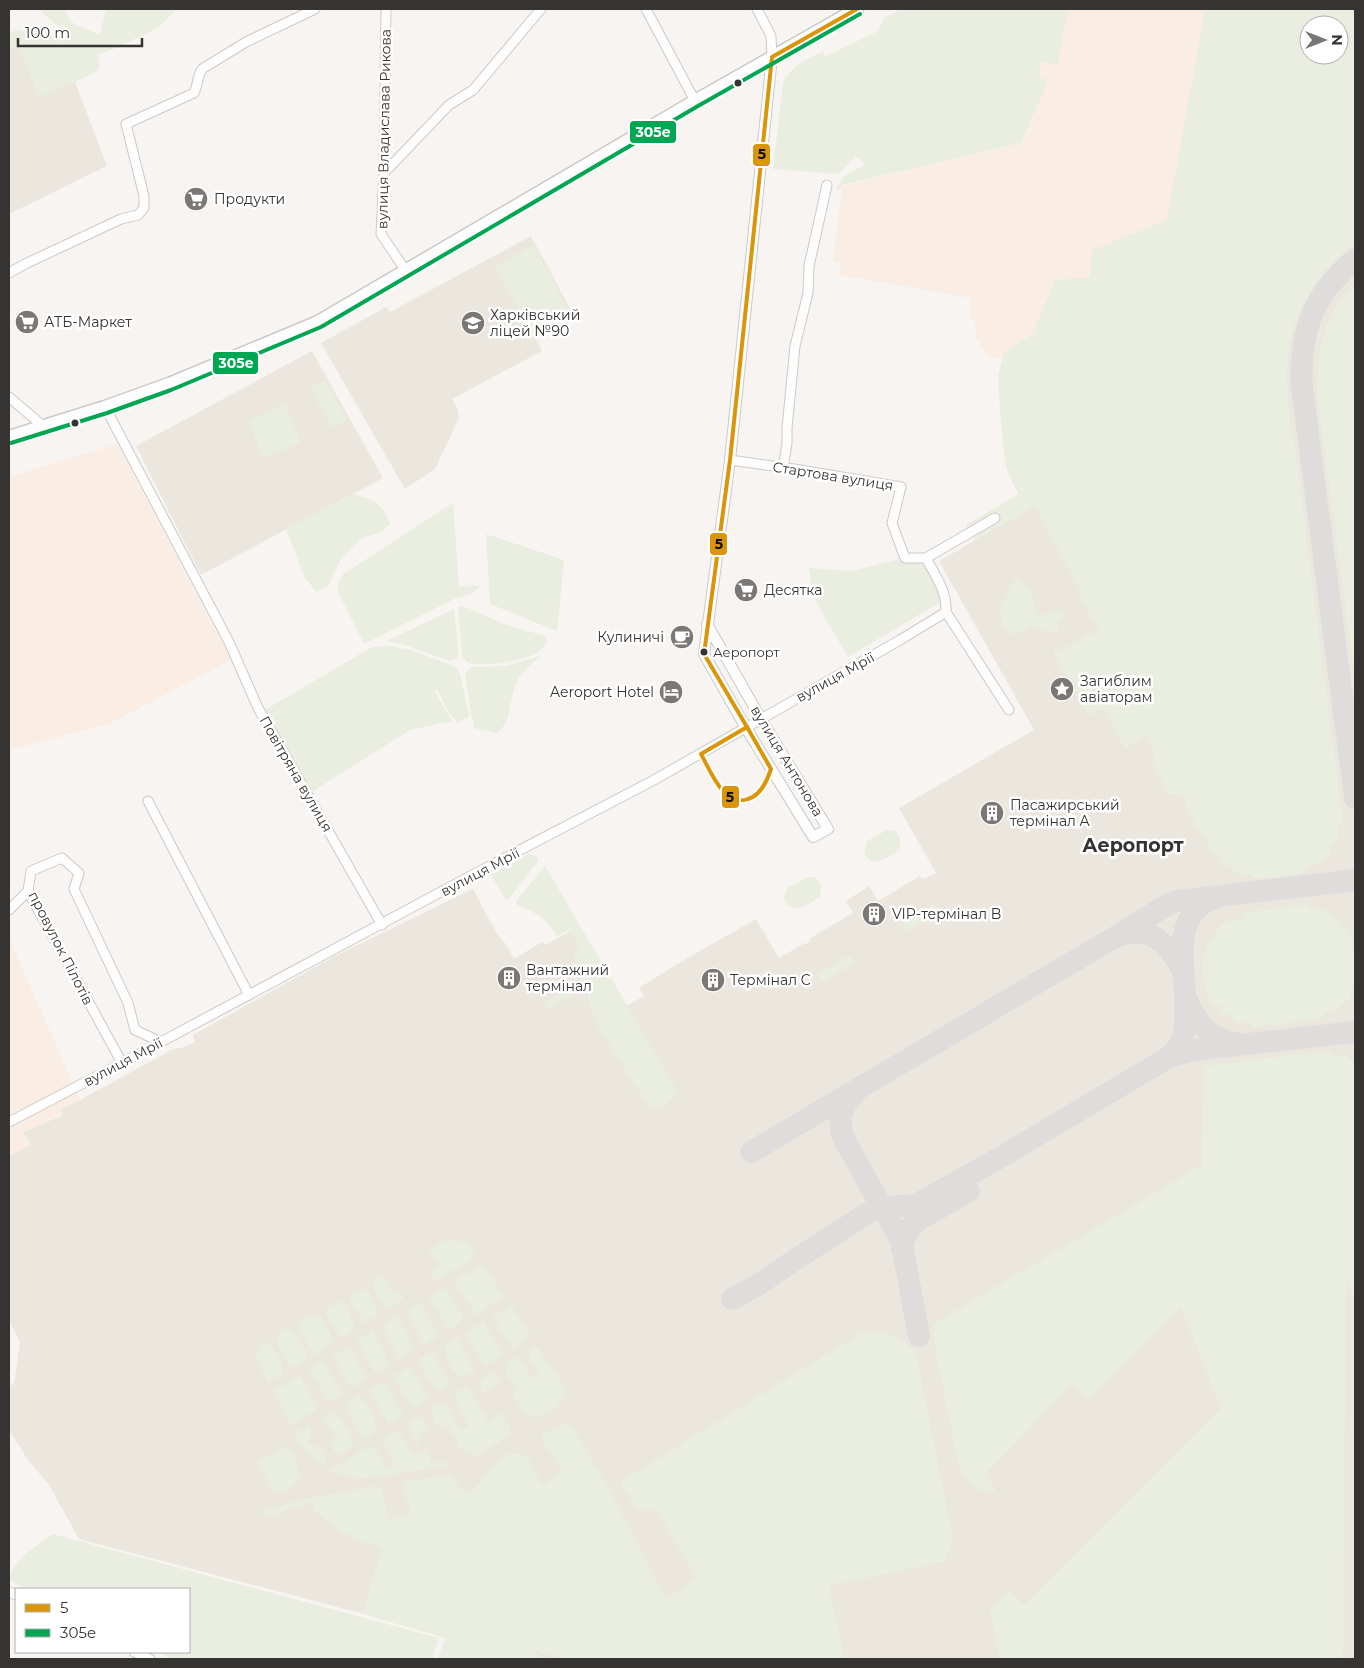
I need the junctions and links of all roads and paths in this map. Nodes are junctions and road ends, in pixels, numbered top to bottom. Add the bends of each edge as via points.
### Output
1 (315, 9) edge
2 (386, 9) edge
3 (541, 9) edge
4 (646, 9) edge
5 (757, 9) edge
6 (857, 9) edge
7 (772, 57) junction
8 (696, 101) junction
9 (384, 173) junction
10 (827, 184) dead end
11 (406, 272) junction
12 (9, 273) edge
13 (9, 397) edge
14 (105, 407) junction
15 (43, 426) junction
16 (9, 437) edge
17 (730, 460) junction
18 (783, 467) junction
19 (994, 518) dead end
20 (926, 558) junction
21 (946, 612) junction
22 (707, 624) junction
23 (1008, 710) dead end
24 (761, 719) junction
25 (746, 728) junction
26 (148, 801) dead end
27 (28, 891) junction
28 (9, 910) edge
29 (382, 925) junction
30 (249, 995) junction
31 (161, 1042) junction
32 (122, 1063) junction
33 (9, 1122) edge
34 (136, 1653) edge
35 (150, 1659) edge

1 - 12 street via 246,42 202,69 194,93 126,124 144,196 144,208 138,216 121,218
2 - 9 street, вулиця Владислава Рикова
3 - 9 street via 473,90 449,105
4 - 8 street
5 - 7 street via 771,36
6 - 7 highway
7 - 8 highway
7 - 17 main road, вулиця Антонова
8 - 11 highway
9 - 11 street, вулиця Владислава Рикова via 381,234
10 - 18 street via 795,346 788,444
11 - 14 highway via 318,322
13 - 15 street
14 - 15 highway
14 - 29 street, Повітряна вулиця via 229,642 258,708
15 - 16 highway
17 - 18 street, Стартова вулиця
17 - 22 main road, вулиця Антонова
18 - 20 street, Стартова вулиця via 901,487 892,523 905,558
19 - 20 street
20 - 21 street via 944,592
21 - 23 street
21 - 24 street, вулиця Мрії
22 - 24 main road, вулиця Антонова
22 - 25 main road, вулиця Антонова via 704,654
24 - 25 street, вулиця Мрії
24 - 25 main road, вулиця Антонова via 828,829 813,837
25 - 29 street, вулиця Мрії
26 - 30 street
27 - 28 street
27 - 31 street, провулок Пілотів via 31,871 62,858 79,873 74,889 128,1003 135,1030
27 - 32 street, провулок Пілотів
29 - 30 street, вулиця Мрії
30 - 31 street, вулиця Мрії
31 - 32 street, вулиця Мрії
32 - 33 street, вулиця Мрії
34 - 35 street

